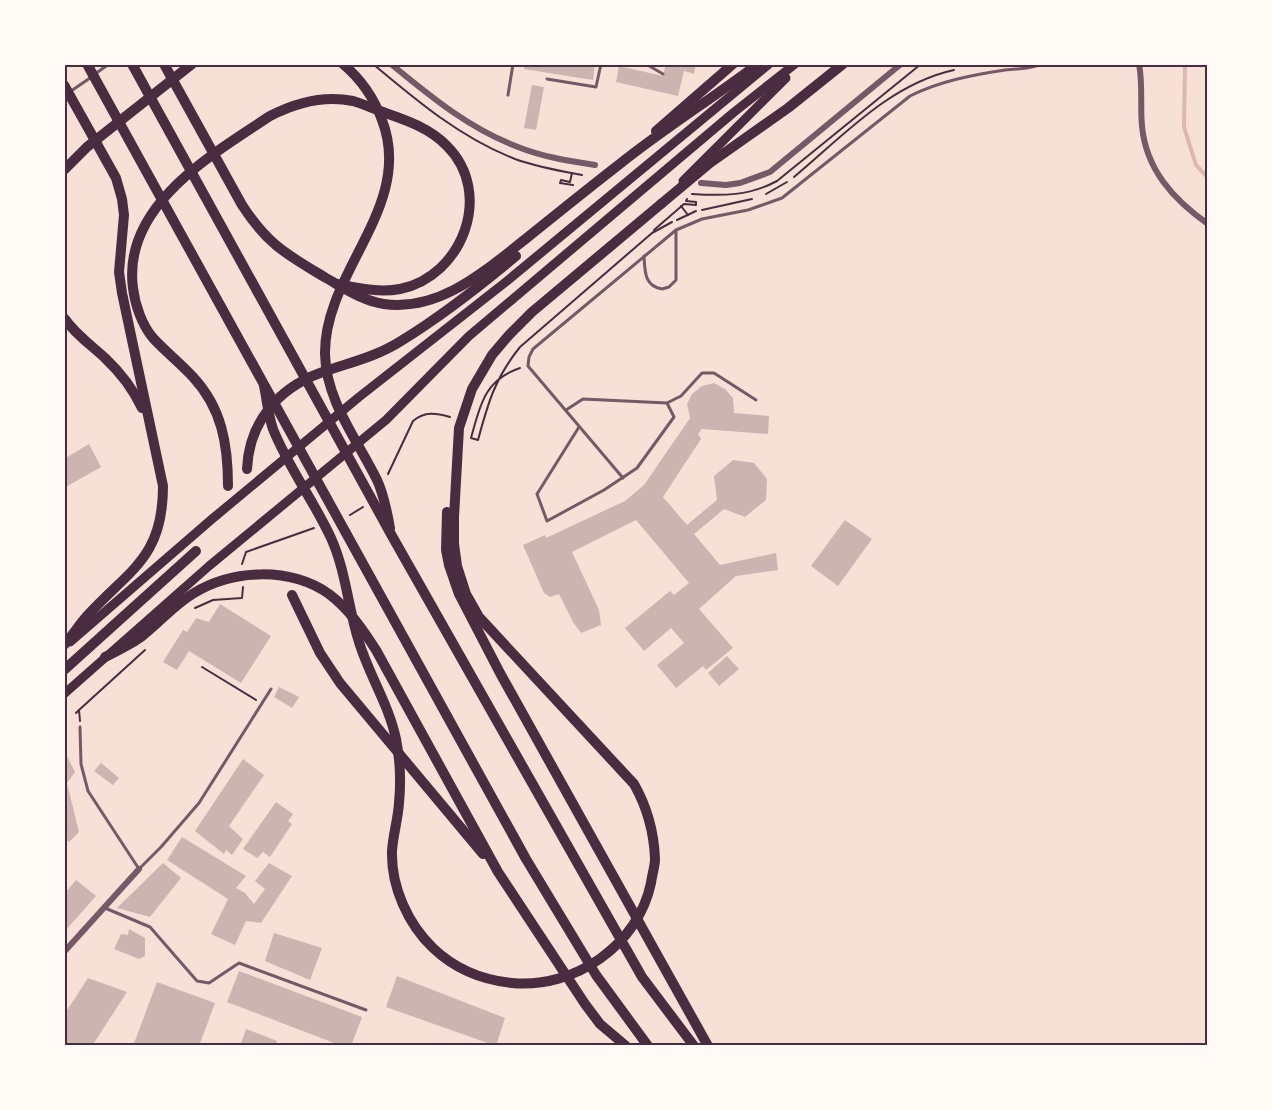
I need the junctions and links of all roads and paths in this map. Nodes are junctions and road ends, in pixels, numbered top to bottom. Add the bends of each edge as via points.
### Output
1 (87, 64) edge
2 (109, 64) edge
3 (132, 64) edge
4 (164, 64) edge
5 (192, 64) edge
6 (343, 64) edge
7 (391, 64) edge
8 (513, 64) edge
9 (601, 64) edge
10 (646, 64) edge
11 (733, 64) edge
12 (758, 64) edge
13 (769, 64) edge
14 (795, 64) edge
15 (801, 64) edge
16 (843, 64) edge
17 (901, 64) edge
18 (921, 64) edge
19 (1021, 64) edge
20 (1042, 64) edge
21 (1141, 67) edge
22 (1016, 68) junction
23 (663, 74) dead end
24 (547, 79) dead end
25 (64, 85) edge
26 (896, 85) dead end
27 (508, 95) dead end
28 (64, 96) edge
29 (622, 162) junction
30 (595, 165) dead end
31 (64, 170) edge
32 (572, 173) dead end
33 (701, 183) dead end
34 (572, 185) dead end
35 (689, 194) dead end
36 (572, 203) junction
37 (661, 204) junction
38 (681, 206) junction
39 (688, 215) dead end
40 (1206, 221) edge
41 (676, 230) junction
42 (652, 233) dead end
43 (644, 256) junction
44 (337, 284) junction
45 (64, 318) edge
46 (528, 366) junction
47 (264, 386) junction
48 (756, 400) dead end
49 (667, 403) junction
50 (566, 410) junction
51 (450, 417) dead end
52 (471, 423) dead end
53 (579, 427) junction
54 (150, 430) junction
55 (457, 454) junction
56 (247, 469) dead end
57 (623, 478) junction
58 (386, 479) dead end
59 (228, 486) dead end
60 (366, 504) dead end
61 (349, 515) dead end
62 (318, 526) dead end
63 (392, 536) junction
64 (196, 551) dead end
65 (242, 570) dead end
66 (242, 579) dead end
67 (292, 595) dead end
68 (193, 609) dead end
69 (64, 646) edge
70 (148, 647) dead end
71 (105, 657) junction
72 (202, 667) dead end
73 (64, 670) edge
74 (271, 689) dead end
75 (64, 694) edge
76 (262, 703) junction
77 (80, 709) junction
78 (76, 713) dead end
79 (80, 727) joint
80 (139, 869) junction
81 (498, 872) junction
82 (104, 908) junction
83 (64, 952) edge
84 (366, 1010) dead end
85 (626, 1046) edge
86 (648, 1046) edge
87 (694, 1046) edge
88 (708, 1046) edge

1 - 47 highway
2 - 28 lane
3 - 63 highway
4 - 44 highway via 246,211 268,240
5 - 31 highway via 87,147
6 - 63 highway via 374,101 387,136 389,163 379,211 332,310 326,368 336,402 383,495
7 - 30 street via 478,129 521,148
8 - 27 lane
9 - 24 lane via 596,87
10 - 23 lane
11 - 29 highway
12 - 29 highway
13 - 69 main road via 507,282 359,397
14 - 71 main road via 470,336 386,420
15 - 37 main road
16 - 37 highway
17 - 33 street via 770,172 740,183
18 - 26 path
19 - 22 lane
20 - 22 lane
21 - 40 street via 1142,128 1153,164 1172,195
22 - 41 lane via 963,76 925,89 898,105 782,198 702,219
25 - 54 highway via 116,178 122,199 119,272
29 - 36 highway
32 - 34 path via 570,182 560,183
35 - 38 path via 686,201 696,205
36 - 44 highway via 485,272 432,299 384,304 362,298
36 - 56 highway via 531,244 421,328 373,356 319,374 283,394 258,422
37 - 55 highway via 532,312 492,355 472,389 459,428
38 - 39 path
38 - 42 path
41 - 43 lane
41 - 43 lane via 677,276 672,286 659,289 649,283
43 - 46 lane via 533,349
44 - 59 highway via 389,290 425,280 454,254 469,212 467,182 448,146 410,122 354,102 317,100 286,107 270,116 176,184 145,223 134,249 132,266 138,309 152,337 197,381 216,409 226,445
45 - 54 highway via 123,378
46 - 50 lane
46 - 52 path via 511,371 486,393 476,421 471,438 478,440 482,426
47 - 55 highway via 272,427 337,554 358,640 391,719 399,759 399,802 392,852 402,904 431,946 448,962 467,972 490,981 526,985 555,982 594,964 613,949 644,908 655,861 651,823 634,784 494,633 466,594 454,544
47 - 86 highway via 526,859 596,975
48 - 49 lane via 714,373 702,373 681,396
49 - 50 lane via 583,399
49 - 57 lane via 674,417 637,468
50 - 53 lane
51 - 58 path via 429,413 413,421
53 - 57 lane
53 - 57 lane via 537,494 547,521
54 - 69 highway via 163,486 159,530 143,559 87,616
55 - 88 highway via 450,479 445,534 449,566 459,594
60 - 61 path
62 - 65 path via 246,552
63 - 87 highway via 642,977
64 - 73 highway
66 - 68 path via 242,598 213,600
67 - 81 highway via 320,653 340,683
70 - 77 path
71 - 75 main road
71 - 81 highway via 142,636 176,605 222,579 265,574 311,584 342,606 376,650
72 - 76 path
74 - 76 lane
76 - 80 lane via 199,803
77 - 78 path
77 - 79 path
79 - 80 lane via 81,764 88,791
80 - 82 street
81 - 85 highway via 585,1004 600,1024
82 - 83 street
82 - 84 lane via 150,927 197,981 209,984 239,963

